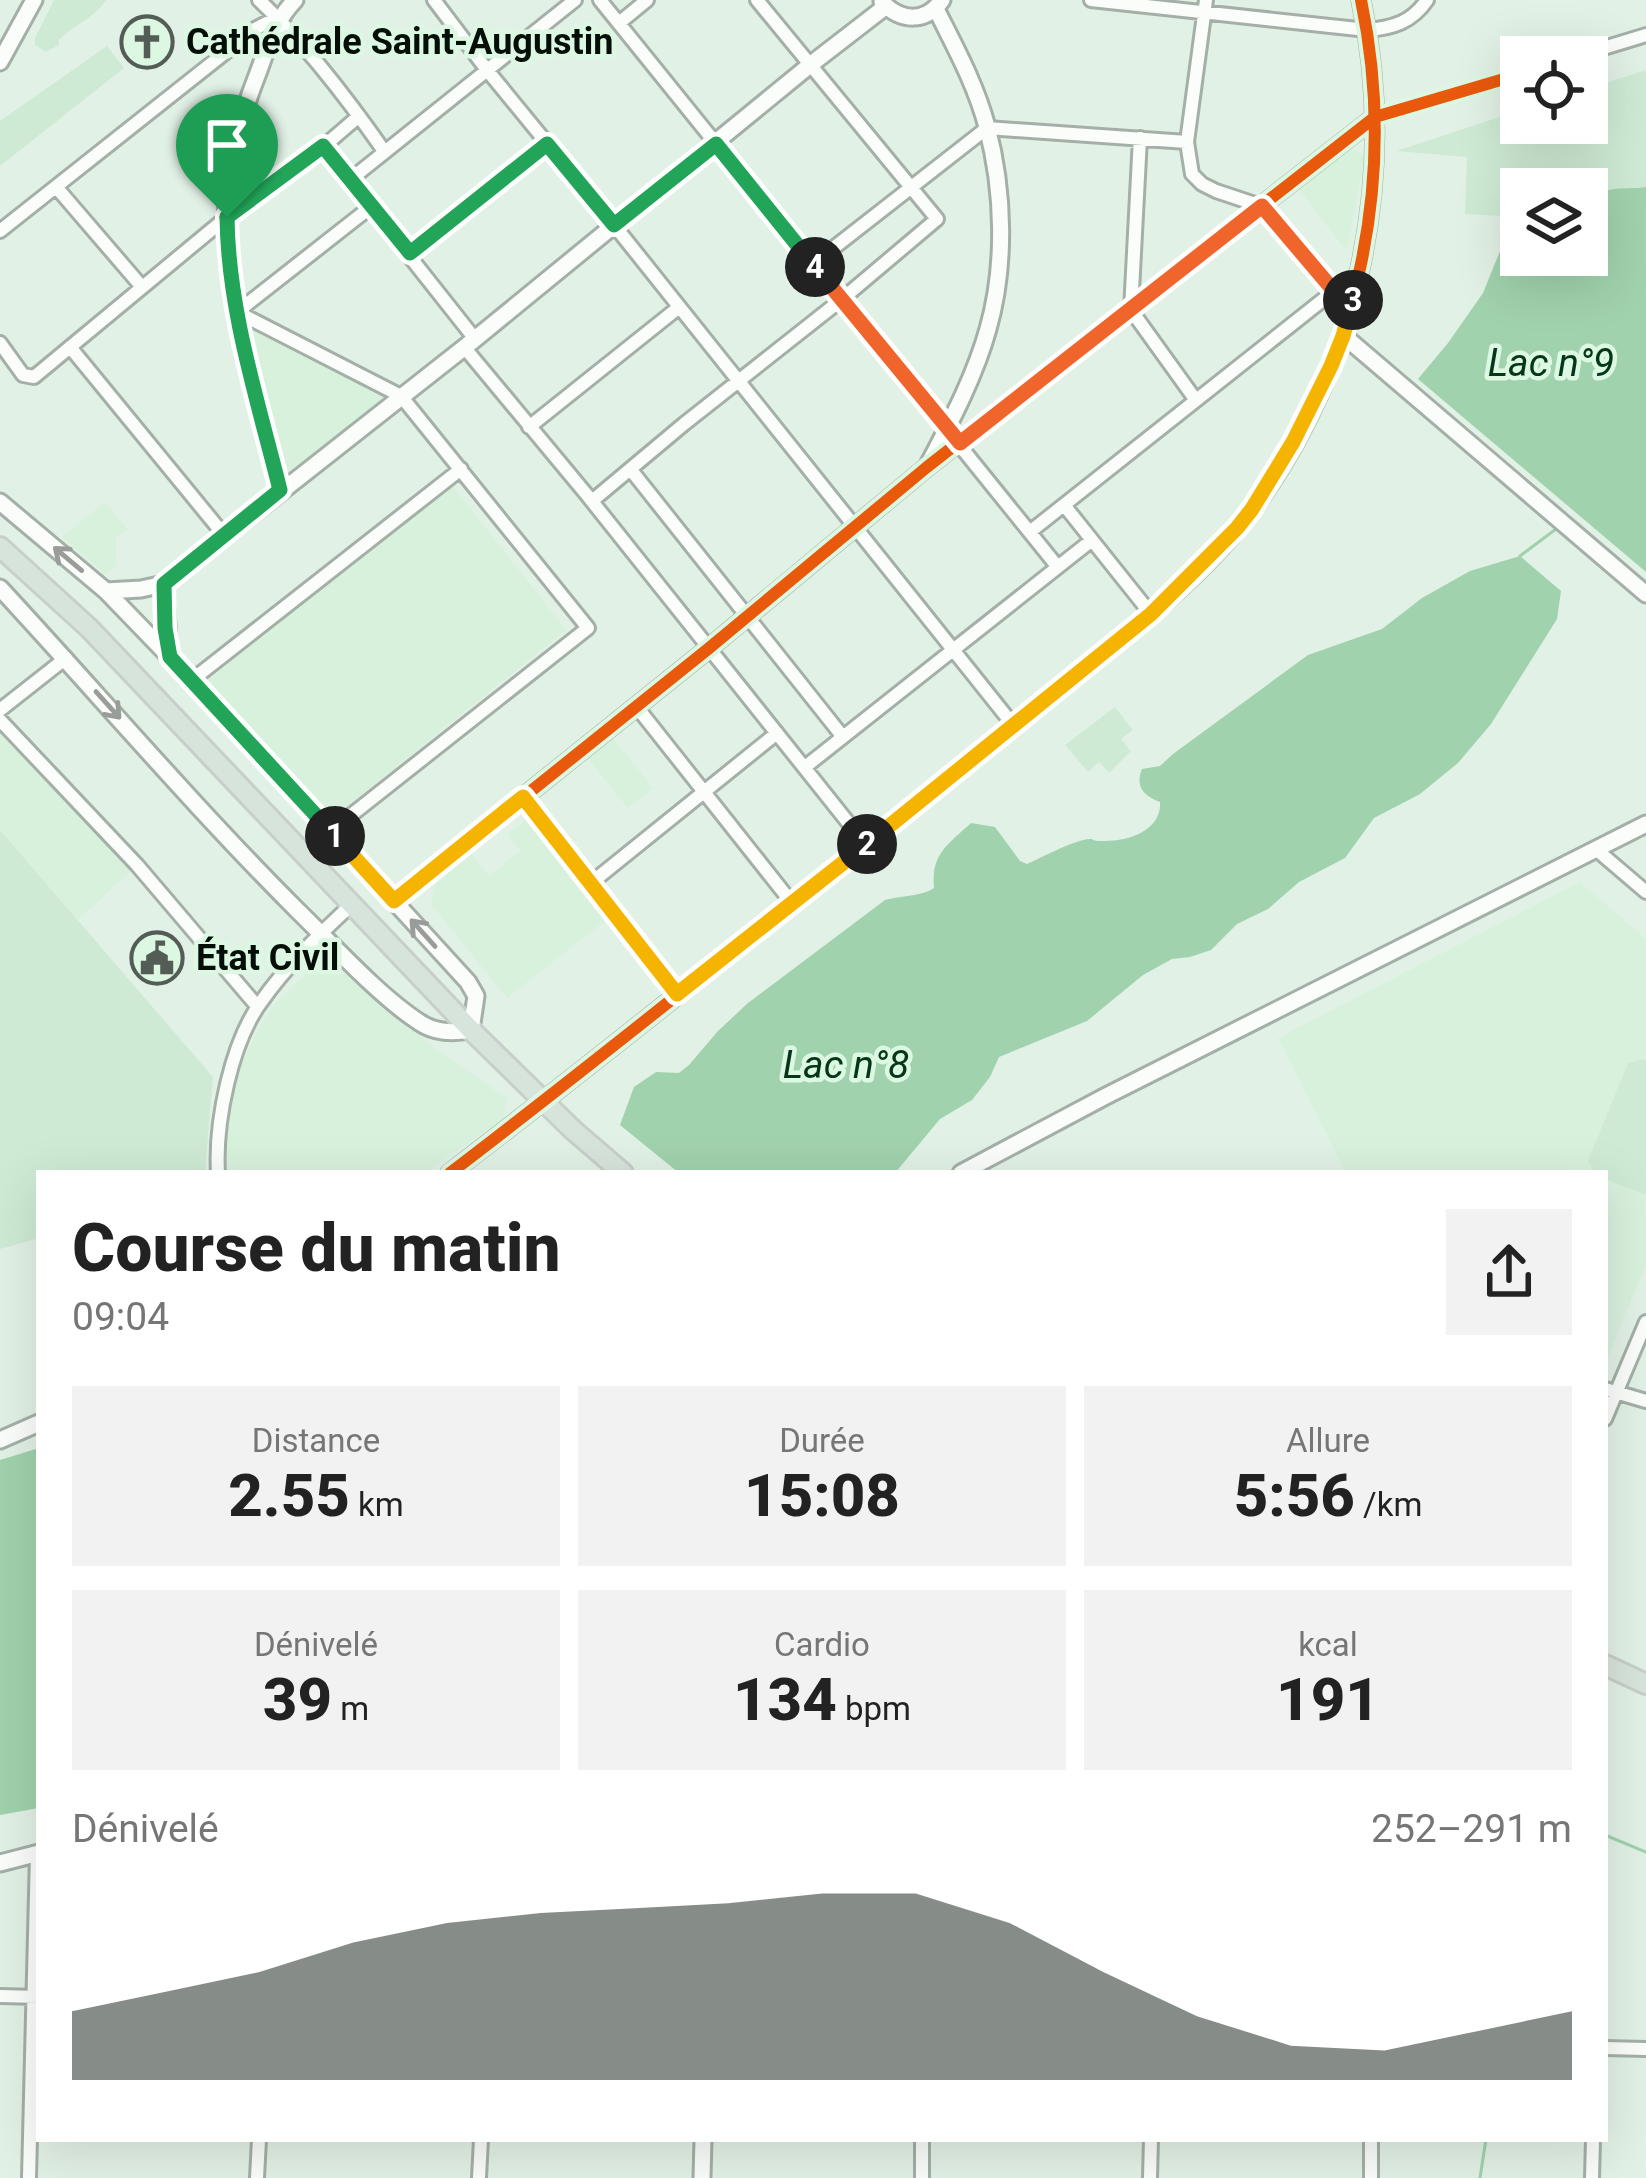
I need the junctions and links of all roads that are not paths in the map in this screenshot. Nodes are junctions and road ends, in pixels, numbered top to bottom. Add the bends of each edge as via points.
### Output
1 (34, 0) edge
2 (260, 0) edge
3 (295, 0) edge
4 (434, 0) edge
5 (575, 0) edge
6 (600, 0) edge
7 (647, 0) edge
8 (757, 0) edge
9 (1090, 0) edge
10 (1361, 0) edge
11 (1427, 0) edge
12 (883, 3) edge
13 (939, 4) edge
14 (1205, 6) edge
15 (278, 17) junction
16 (619, 23) junction
17 (1367, 30) junction
18 (1646, 34) edge
19 (1608, 46) edge
20 (0, 62) edge
21 (810, 65) junction
22 (487, 70) junction
23 (1500, 80) edge
24 (359, 116) junction
25 (1375, 117) junction
26 (988, 128) junction
27 (1140, 138) junction
28 (1187, 142) junction
29 (547, 144) junction
30 (716, 144) junction
31 (323, 146) junction
32 (384, 151) junction
33 (351, 179) junction
34 (57, 188) junction
35 (909, 188) junction
36 (371, 206) junction
37 (1262, 206) junction
38 (227, 217) junction
39 (614, 225) junction
40 (0, 231) edge
41 (410, 253) junction
42 (813, 264) junction
43 (142, 286) junction
44 (1334, 291) junction
45 (842, 300) junction
46 (1354, 300) junction
47 (678, 308) junction
48 (1131, 310) junction
49 (236, 312) junction
50 (1343, 336) junction
51 (0, 343) edge
52 (470, 343) junction
53 (70, 347) junction
54 (737, 382) junction
55 (401, 396) junction
56 (1195, 399) junction
57 (529, 427) junction
58 (947, 428) junction
59 (960, 443) junction
60 (927, 467) junction
61 (461, 469) junction
62 (631, 470) junction
63 (280, 490) junction
64 (592, 501) junction
65 (0, 502) edge
66 (1064, 505) junction
67 (856, 527) junction
68 (1030, 531) junction
69 (224, 535) junction
70 (1092, 540) junction
71 (0, 547) edge
72 (1057, 566) junction
73 (164, 584) junction
74 (0, 588) edge
75 (106, 591) junction
76 (1646, 594) edge
77 (1151, 614) junction
78 (746, 617) junction
79 (708, 649) junction
80 (952, 649) junction
81 (170, 657) junction
82 (66, 658) junction
83 (192, 680) junction
84 (636, 706) junction
85 (0, 710) edge
86 (0, 720) edge
87 (1014, 726) junction
88 (777, 733) junction
89 (843, 737) junction
90 (805, 767) junction
91 (704, 791) junction
92 (523, 797) junction
93 (1646, 824) edge
94 (331, 831) junction
95 (866, 845) junction
96 (1598, 851) junction
97 (591, 883) junction
98 (1646, 892) edge
99 (394, 901) junction
100 (792, 903) junction
101 (351, 905) junction
102 (321, 934) junction
103 (677, 994) junction
104 (257, 1006) junction
105 (471, 1030) junction
106 (543, 1101) junction
107 (218, 1170) edge
108 (454, 1170) edge
109 (620, 1170) edge
110 (967, 1170) edge
111 (1646, 1322) edge
112 (1611, 1390) edge
113 (1646, 1402) edge
114 (36, 1424) edge
115 (0, 1440) edge
116 (1608, 1666) edge
117 (1646, 1684) edge
118 (36, 1854) edge
119 (0, 1863) edge
120 (0, 1996) edge
121 (36, 1997) edge
122 (1608, 2048) edge
123 (1646, 2049) edge
124 (259, 2142) edge
125 (481, 2142) edge
126 (703, 2142) edge
127 (922, 2142) edge
128 (1150, 2142) edge
129 (1372, 2142) edge
130 (1593, 2142) edge
131 (29, 2178) edge
132 (257, 2178) edge
133 (479, 2178) edge
134 (702, 2178) edge
135 (922, 2178) edge
136 (1150, 2178) edge
137 (1371, 2178) edge
138 (1592, 2178) edge

1 - 20 street
2 - 15 street
3 - 15 street
4 - 22 street
5 - 22 street
6 - 16 street
7 - 16 street
8 - 21 street
9 - 14 street
10 - 17 street
11 - 17 street via 1402,24
12 - 13 street via 910,18
12 - 21 street
13 - 26 street
14 - 17 street
14 - 28 street
15 - 24 street
15 - 34 street
15 - 38 street via 245,105
16 - 30 street
17 - 25 street
18 - 19 street
21 - 30 street
21 - 35 street
22 - 29 street
22 - 32 street
23 - 25 street
24 - 31 street
24 - 32 street
25 - 37 street
25 - 46 street
26 - 27 street
26 - 35 street
26 - 58 street via 1000,217 997,289
27 - 28 street
27 - 48 street
28 - 37 street via 1192,174 1202,184
29 - 39 street
29 - 41 street
30 - 39 street
30 - 42 street
31 - 33 street
31 - 38 street
32 - 33 street
33 - 36 street
34 - 40 street
34 - 43 street
35 - 42 street
35 - 45 street via 937,219
36 - 41 street
36 - 49 street
37 - 44 street
37 - 48 street
38 - 43 street
38 - 49 street
39 - 47 street
39 - 52 street
41 - 52 street
42 - 45 street
43 - 53 street
44 - 46 street
44 - 56 street
45 - 54 street
45 - 58 street
46 - 50 street
47 - 54 street
47 - 57 street
48 - 56 street
48 - 59 street
49 - 55 street
49 - 63 street
50 - 76 street
50 - 77 street via 1252,509
51 - 53 street via 29,378
52 - 55 street
52 - 57 street
53 - 69 street
54 - 62 street
54 - 67 street
55 - 61 street
55 - 63 street
56 - 66 street
57 - 64 street
58 - 59 street
58 - 60 street
59 - 60 street
59 - 68 street
60 - 67 street
61 - 83 street
61 - 94 street via 588,628
62 - 64 street
62 - 78 street
63 - 69 street
64 - 79 street
75 -> 65 street
66 - 68 street
66 - 70 street
67 - 78 street
67 - 80 street
68 - 72 street
69 - 73 street
70 - 72 street
70 - 77 street
71 - 101 highway via 89,628
72 - 80 street
73 - 75 street
73 - 81 street
74 - 82 street
75 - 81 street
77 - 87 street
78 - 79 street
78 - 89 street
79 - 84 street
79 - 88 street
80 - 87 street
80 - 89 street
81 - 83 street
82 - 85 street
82 -> 102 street
83 - 94 street
84 - 91 street
84 - 92 street
86 - 104 street
87 - 95 street
88 - 90 street
88 - 91 street
89 - 90 street
90 - 95 street
91 - 97 street
91 - 100 street
92 - 97 street
92 - 99 street
93 - 96 street
94 - 99 street
95 - 100 street
96 - 98 street
96 - 110 street
97 - 103 street
105 -> 99 street via 473,988
100 - 103 street
101 - 102 street
101 - 105 highway
102 - 104 street
102 - 105 street via 418,1022 443,1032
103 - 106 street
104 - 107 street via 224,1098
105 - 106 highway
106 - 108 street
106 - 109 highway
111 - 112 street
112 - 113 street
114 - 115 street
116 - 117 highway
118 - 119 street
120 - 121 street
121 - 131 street
122 - 123 street
124 - 132 street
125 - 133 street
126 - 134 street
127 - 135 street
128 - 136 street
129 - 137 street
130 - 138 street

